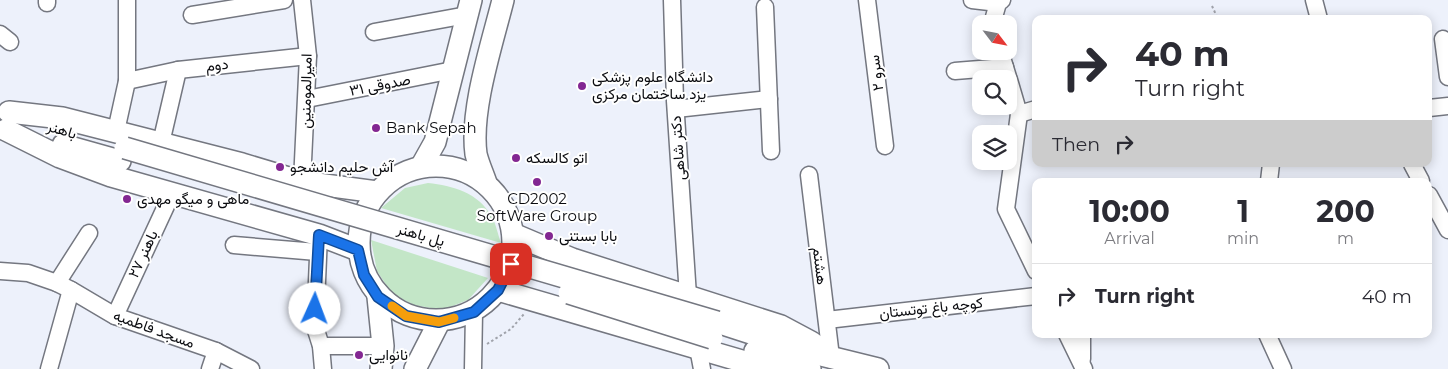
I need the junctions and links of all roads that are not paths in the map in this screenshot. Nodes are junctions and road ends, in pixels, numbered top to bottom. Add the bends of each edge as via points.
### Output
1 (127, 0) edge
2 (284, 0) edge
3 (302, 0) edge
4 (503, 0) edge
5 (672, 0) edge
6 (867, 0) edge
7 (972, 0) edge
8 (1314, 0) edge
9 (1000, 1) edge
10 (261, 2) edge
11 (766, 7) dead end
12 (469, 8) edge
13 (202, 9) edge
14 (995, 15) edge
15 (1318, 15) edge
16 (374, 32) dead end
17 (1443, 39) dead end
18 (308, 56) junction
19 (1006, 69) edge
20 (178, 70) junction
21 (955, 71) dead end
22 (1448, 77) edge
23 (450, 80) junction
24 (127, 81) junction
25 (479, 96) junction
26 (307, 99) junction
27 (769, 99) junction
28 (1448, 106) edge
29 (1432, 108) edge
30 (676, 109) junction
31 (1032, 110) edge
32 (1019, 114) junction
33 (4, 120) edge
34 (161, 143) junction
35 (885, 146) dead end
36 (120, 147) junction
37 (771, 151) dead end
38 (421, 167) junction
39 (809, 175) dead end
40 (302, 182) junction
41 (486, 183) junction
42 (334, 186) junction
43 (377, 192) junction
44 (172, 193) junction
45 (1432, 201) edge
46 (1448, 230) edge
47 (89, 233) dead end
48 (513, 234) junction
49 (318, 244) junction
50 (234, 245) dead end
51 (358, 250) junction
52 (572, 259) junction
53 (1032, 264) edge
54 (0, 271) edge
55 (64, 287) junction
56 (498, 290) junction
57 (688, 296) junction
58 (1032, 296) edge
59 (378, 297) junction
60 (546, 304) junction
61 (474, 312) junction
62 (115, 316) junction
63 (827, 320) junction
64 (439, 322) junction
65 (709, 336) junction
66 (1069, 338) edge
67 (1082, 338) edge
68 (1269, 338) edge
69 (321, 346) junction
70 (216, 351) junction
71 (831, 356) junction
72 (382, 359) edge
73 (808, 363) edge
74 (1083, 366) edge
75 (50, 369) edge
76 (210, 369) edge
77 (251, 369) edge
78 (323, 369) edge
79 (415, 369) edge
80 (473, 369) edge
81 (702, 369) edge
82 (769, 369) edge
83 (878, 369) edge
84 (1283, 369) edge

1 - 24 street
2 - 10 street
3 - 18 street, امیرالمومنین
4 - 25 main road
5 - 30 street, دکتر شاهی
6 - 35 street, سرو ۲
7 - 9 street
8 - 15 street
9 - 14 street
10 - 13 street
11 - 27 street
12 - 16 street
12 - 23 main road
17 - 22 street
18 - 20 street, دوم
18 - 26 street, امیرالمومنین
19 - 21 street
19 - 32 street
20 - 24 street, دوم
20 - 34 street
23 - 25 main road via 454,96 464,100
23 - 26 street, صدوقی ۳۱
23 - 38 main road via 435,142
24 - 36 street
25 - 41 main road via 476,154
26 - 40 street, امیرالمومنین
27 - 30 street
27 - 37 street
28 - 29 street
30 - 57 street, دکتر شاهی
31 - 32 street
32 - 53 street via 1006,209
33 - 36 main road, باهنر
33 - 36 main road via 62,118
33 - 44 main road via 60,157
34 - 36 main road
34 - 40 main road
36 - 65 main road, پل باهنر, bridge via 395,240
38 - 41 main road via 455,168
38 - 43 main road via 397,176
39 - 63 street, هشتم
40 - 42 main road
41 - 48 main road via 504,206
42 - 43 main road
42 - 49 main road
43 - 51 main road via 362,219
44 - 49 main road
44 - 62 street, باهنر ۲۷
45 - 46 street
47 - 55 street
48 - 52 main road
48 - 56 main road via 511,264
49 - 50 street
49 - 51 main road
49 - 69 street via 315,328
51 - 59 main road via 364,275
52 - 57 main road
52 - 60 main road
54 - 55 street, مسجد فاطمیه via 28,273
55 - 62 street, مسجد فاطمیه
55 - 75 street
56 - 60 main road
56 - 61 main road
57 - 71 main road via 781,326
58 - 63 street, کوچه باغ توتستان
59 - 64 main road via 406,316
59 - 72 main road
60 - 65 main road
61 - 64 main road
61 - 80 street
62 - 70 street, مسجد فاطمیه
63 - 71 street, هشتم
64 - 79 main road
65 - 73 main road
65 - 81 street
65 - 82 main road
66 - 74 street
67 - 74 street
68 - 84 street
69 - 72 street
69 - 78 street
70 - 76 street
70 - 77 street, مسجد فاطمیه
71 - 73 main road
71 - 83 main road
72 - 79 main road via 392,356 406,358

